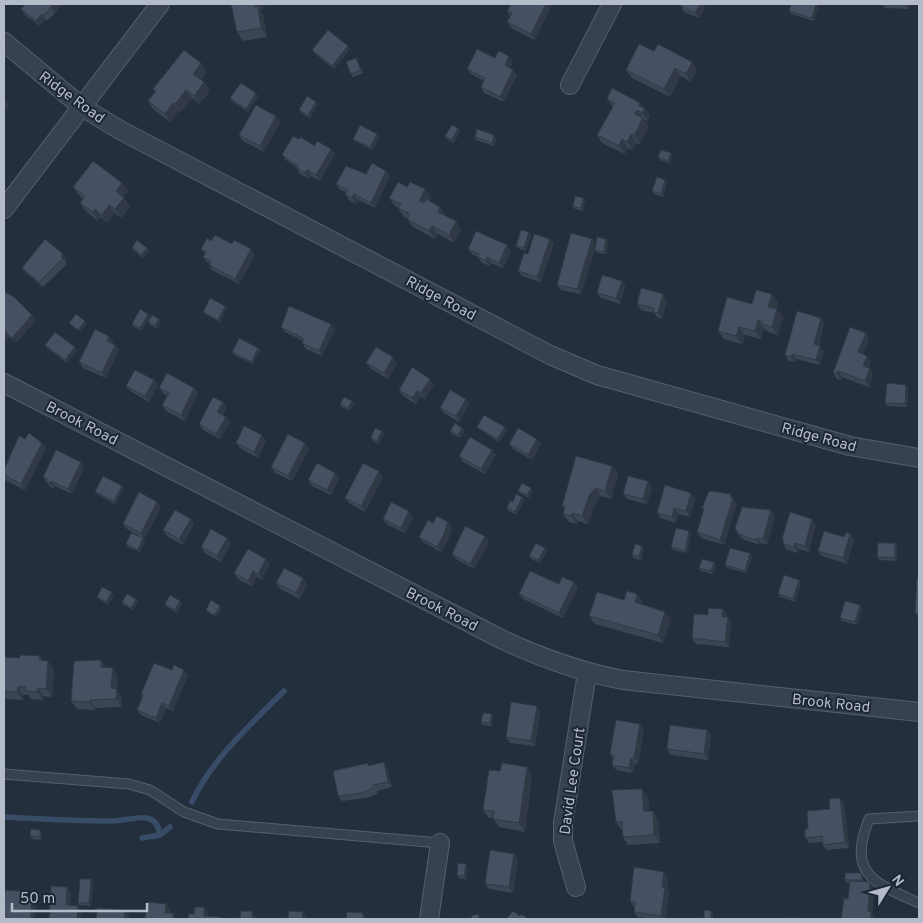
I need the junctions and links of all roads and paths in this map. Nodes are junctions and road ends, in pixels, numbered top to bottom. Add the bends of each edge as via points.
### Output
1 (160, 4) edge
2 (612, 4) edge
3 (4, 42) edge
4 (570, 84) dead end
5 (82, 107) junction
6 (4, 209) edge
7 (4, 383) edge
8 (919, 458) edge
9 (588, 673) junction
10 (919, 712) edge
11 (4, 774) edge
12 (919, 816) edge
13 (440, 843) joint
14 (576, 887) dead end
15 (919, 903) edge
16 (429, 919) edge

1 - 5 street
2 - 4 street
3 - 5 street, Ridge Road
5 - 6 street
5 - 8 street, Ridge Road via 120,130 550,355 597,375 850,446
7 - 9 street, Brook Road via 503,640 548,661
9 - 10 street, Brook Road via 623,680
9 - 14 street, David Lee Court via 564,823 563,841
11 - 13 lane via 129,784 150,790 184,812 218,824
12 - 15 lane via 869,819 860,859 870,879
13 - 16 street

